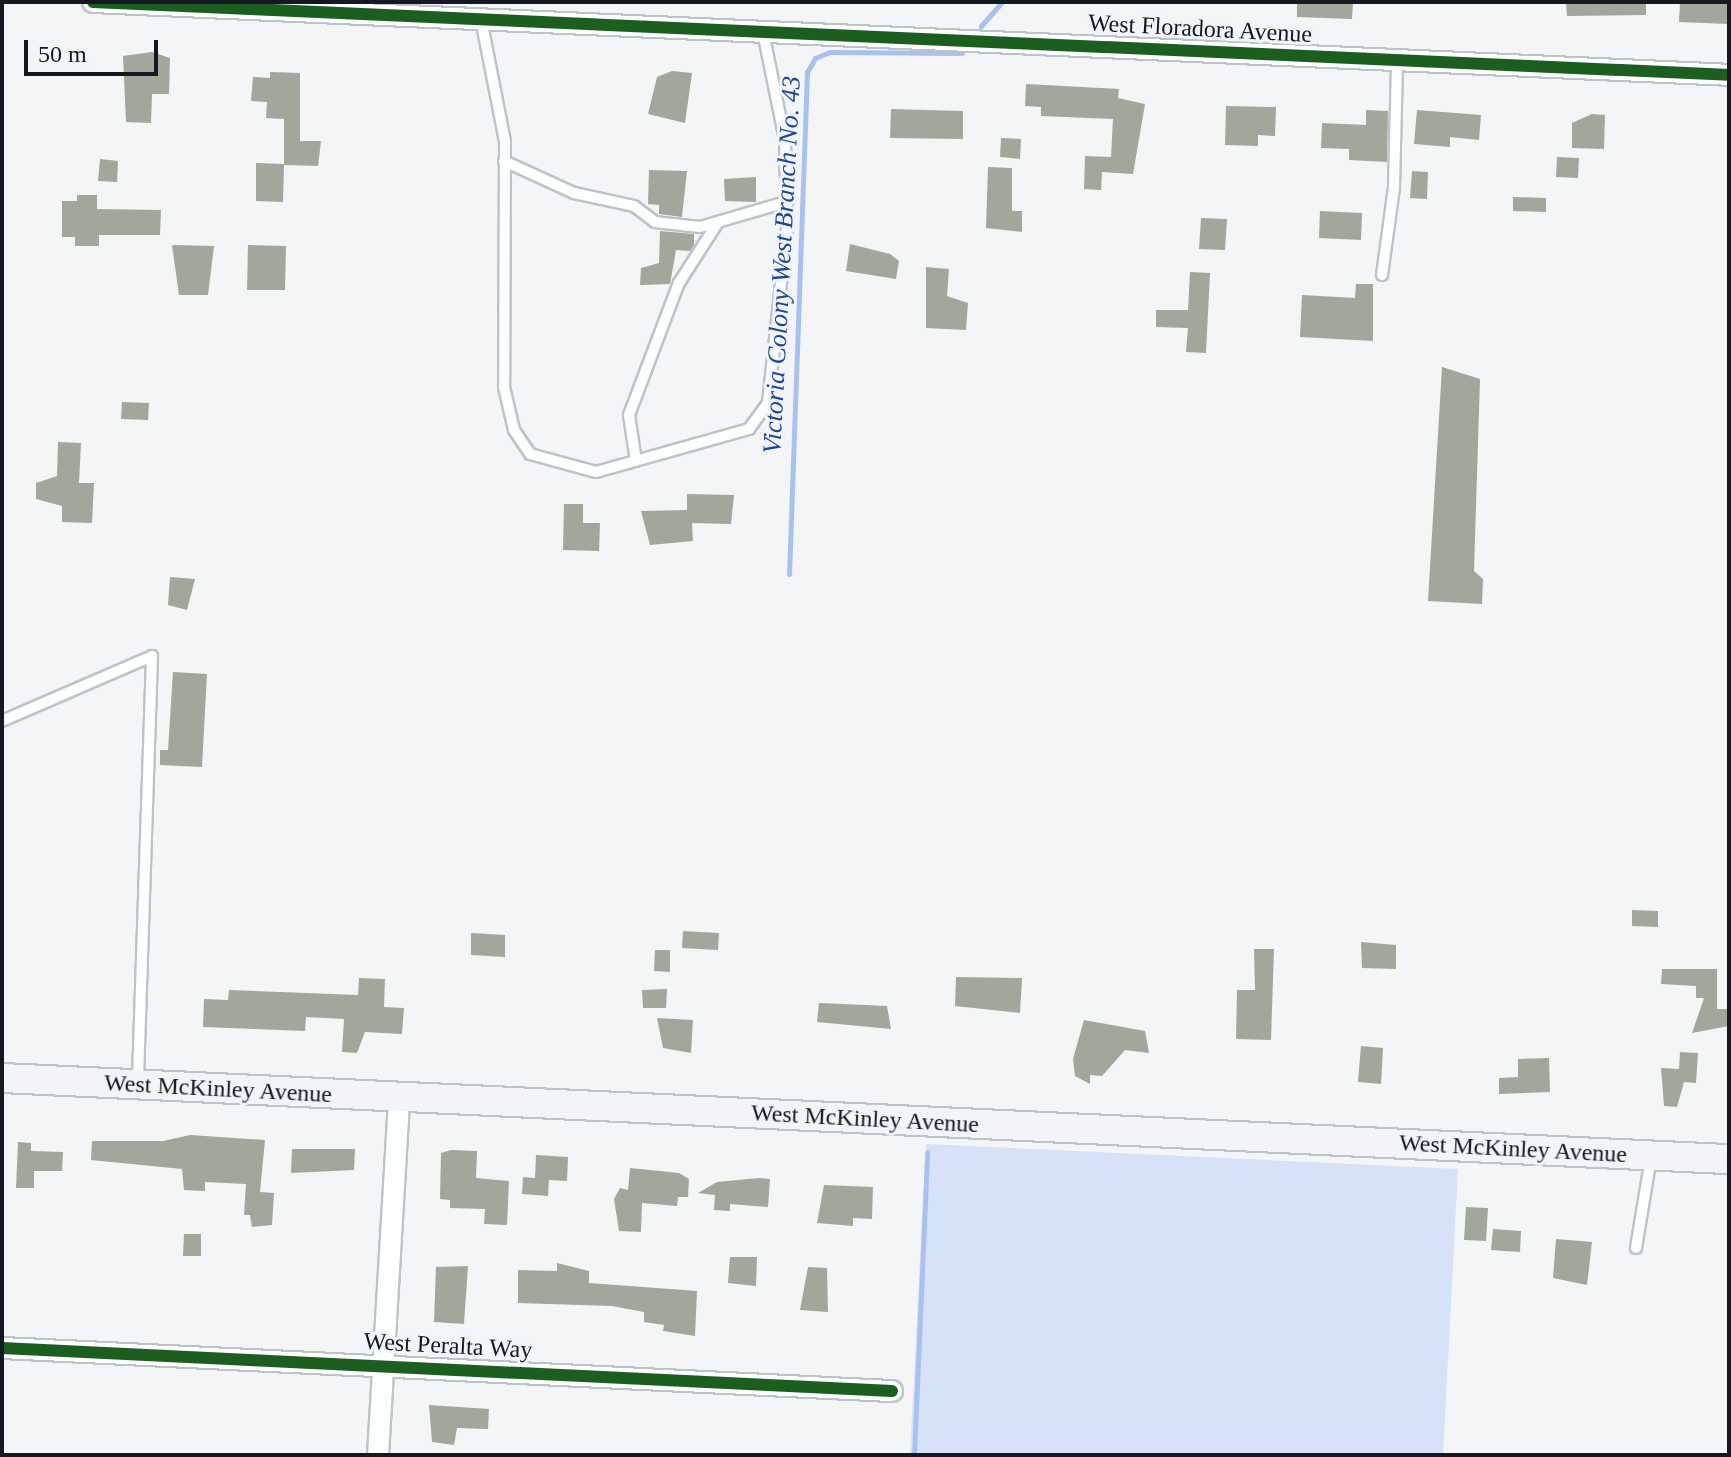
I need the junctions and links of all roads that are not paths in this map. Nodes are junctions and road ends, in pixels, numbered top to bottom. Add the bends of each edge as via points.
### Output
1 (93, 2) edge
2 (481, 19) junction
3 (763, 32) junction
4 (1397, 60) junction
5 (1729, 75) edge
6 (504, 161) junction
7 (786, 202) junction
8 (718, 222) junction
9 (1382, 275) dead end
10 (636, 461) junction
11 (2, 721) edge
12 (2, 1078) edge
13 (138, 1085) junction
14 (399, 1098) junction
15 (1651, 1155) junction
16 (1729, 1159) edge
17 (1636, 1248) dead end
18 (2, 1348) edge
19 (382, 1364) junction
20 (892, 1391) dead end
21 (378, 1455) edge

1 - 2 street, West Floradora Avenue
2 - 3 street, West Floradora Avenue
2 - 6 lane
3 - 4 street, West Floradora Avenue
3 - 7 lane via 785,140
4 - 5 street, West Floradora Avenue
4 - 9 lane via 1394,187
6 - 8 lane via 574,193 634,206 655,222 700,227
6 - 10 lane via 504,387 514,430 530,454 596,472
7 - 8 lane
7 - 10 lane via 768,403 749,429
8 - 10 lane via 679,283 629,415
11 - 13 lane via 152,656
12 - 13 main road, West McKinley Avenue
13 - 14 main road, West McKinley Avenue
14 - 15 main road, West McKinley Avenue
14 - 19 street
15 - 16 main road, West McKinley Avenue
15 - 17 lane
18 - 19 street, West Peralta Way
19 - 20 street, West Peralta Way
19 - 21 street

